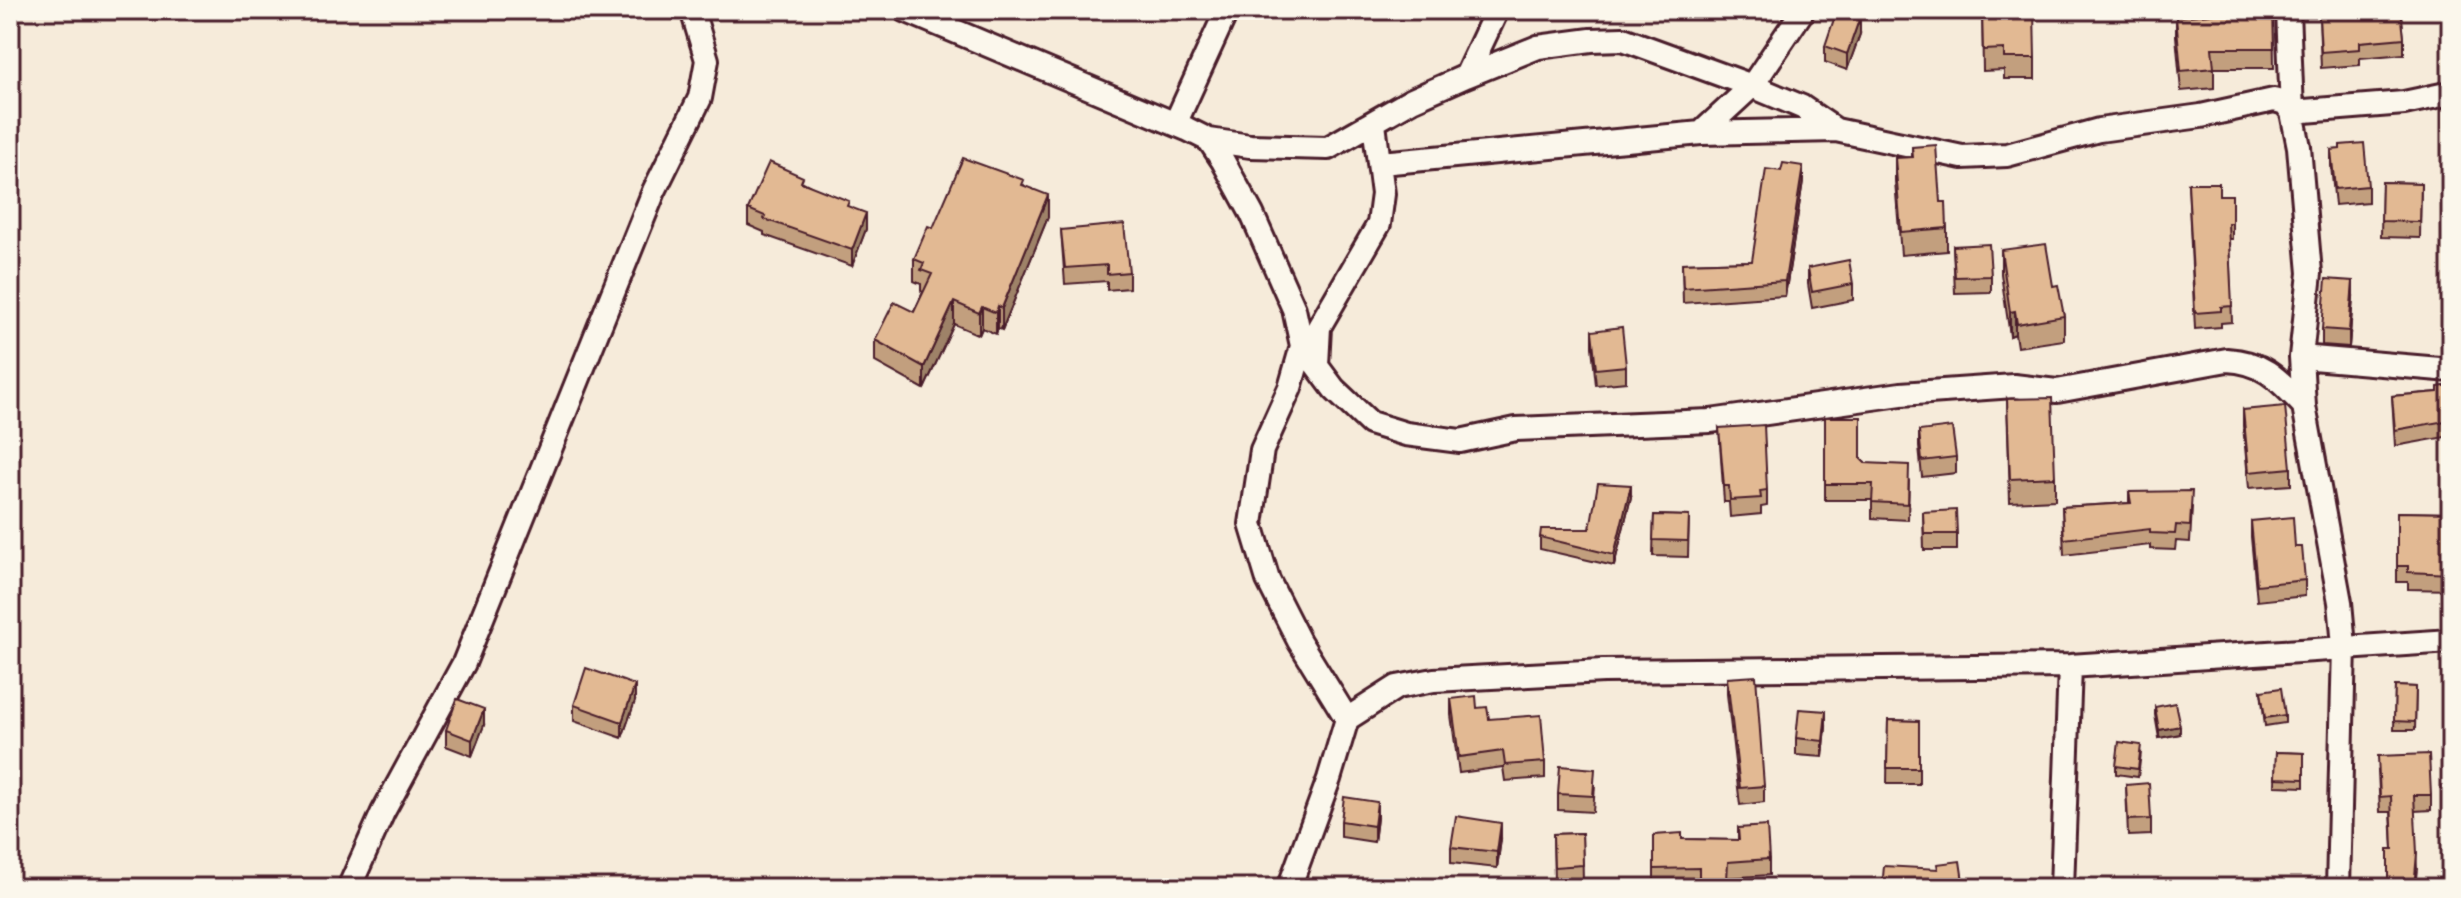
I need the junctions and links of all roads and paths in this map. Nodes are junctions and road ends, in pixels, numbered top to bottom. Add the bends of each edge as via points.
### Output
1 (692, 10) edge
2 (905, 10) edge
3 (1227, 10) edge
4 (1497, 10) edge
5 (1803, 10) edge
6 (2288, 10) edge
7 (940, 17) edge
8 (1466, 76) junction
9 (1752, 86) junction
10 (2451, 93) edge
11 (2292, 112) junction
12 (1175, 124) junction
13 (1374, 124) junction
14 (1836, 130) junction
15 (1701, 133) junction
16 (1209, 140) junction
17 (1381, 163) junction
18 (1302, 346) junction
19 (2301, 357) junction
20 (1317, 365) junction
21 (2451, 370) edge
22 (2304, 406) junction
23 (2451, 641) edge
24 (2344, 646) junction
25 (2070, 666) junction
26 (1347, 719) junction
27 (349, 888) edge
28 (1289, 888) edge
29 (2062, 888) edge
30 (2338, 888) edge

1 - 27 street via 707,60 700,98 654,191 464,663 383,812
2 - 7 street
3 - 12 street
4 - 8 street
5 - 9 street
6 - 11 street
7 - 12 street
8 - 9 street via 1538,47 1623,39
8 - 13 street
9 - 14 street via 1802,107
9 - 15 street
10 - 11 street via 2404,103
11 - 14 street via 2274,100 2099,130 2007,155 1962,157
11 - 19 street via 2310,273
12 - 16 street
13 - 16 street via 1328,148
13 - 17 street
14 - 15 street
15 - 17 street
16 - 18 street via 1252,214 1294,309
17 - 20 street via 1379,224 1319,327
18 - 20 street
18 - 26 street via 1262,450 1251,524 1268,580
19 - 21 street
19 - 22 street
20 - 22 street via 1370,423 1460,441 1516,429 1710,421 1901,394 2014,386 2057,391 2227,360 2252,361
22 - 24 street
23 - 24 street
24 - 25 street
24 - 30 street
25 - 26 street via 1603,671 1434,680 1397,687
25 - 29 street
26 - 28 street

